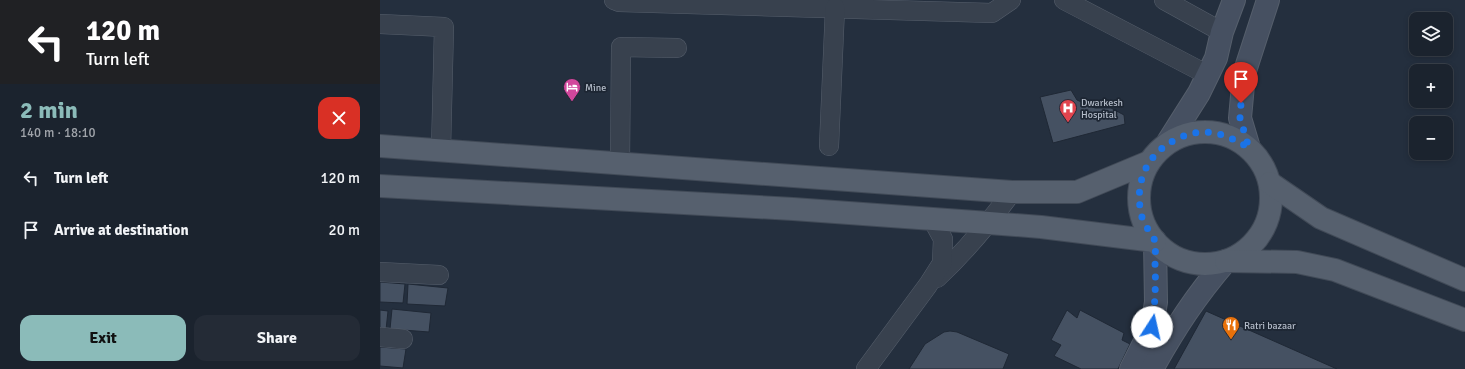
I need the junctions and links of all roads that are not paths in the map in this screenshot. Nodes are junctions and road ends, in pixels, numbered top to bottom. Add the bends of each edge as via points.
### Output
1 (614, 0) edge
2 (1011, 0) edge
3 (1064, 0) edge
4 (1164, 0) edge
5 (1234, 0) edge
6 (1268, 0) edge
7 (753, 3) edge
8 (835, 8) junction
9 (380, 24) edge
10 (1222, 32) junction
11 (677, 48) dead end
12 (1208, 75) junction
13 (1168, 142) junction
14 (380, 146) edge
15 (829, 146) dead end
16 (1249, 148) junction
17 (441, 150) junction
18 (1149, 162) junction
19 (620, 163) junction
20 (1270, 183) junction
21 (380, 186) edge
22 (1012, 192) junction
23 (932, 219) junction
24 (989, 223) junction
25 (1155, 241) junction
26 (1226, 261) junction
27 (380, 272) edge
28 (439, 275) dead end
29 (1465, 280) edge
30 (928, 285) junction
31 (1465, 320) edge
32 (380, 337) edge
33 (403, 339) dead end
34 (866, 369) edge
35 (1131, 369) edge
36 (1152, 369) edge

1 - 7 street
2 - 8 street via 992,13
3 - 12 street
4 - 10 street
5 - 10 main road
6 - 16 main road via 1244,74 1240,118
7 - 8 street
8 - 15 street
9 - 17 street via 444,27
10 - 12 main road via 1216,58
11 - 19 street via 621,47
12 - 13 main road
13 - 16 main road via 1188,134 1210,132 1231,137
13 - 18 main road
14 - 17 main road
16 - 20 main road via 1262,164
17 - 19 main road
18 - 22 main road via 1077,192
18 - 25 main road via 1141,182 1139,203 1144,223
19 - 22 main road
20 - 26 main road via 1272,202 1261,233 1244,252
20 - 29 main road via 1321,218
21 - 23 main road
22 - 24 street
23 - 24 main road
23 - 30 street via 943,239 942,263
24 - 25 main road
24 - 30 street via 953,263
25 - 26 main road via 1170,254 1188,262 1207,264
25 - 35 main road via 1156,302 1152,327
26 - 31 main road via 1297,262 1335,270
26 - 36 main road via 1200,291 1177,324
27 - 28 street
30 - 34 street
32 - 33 street

